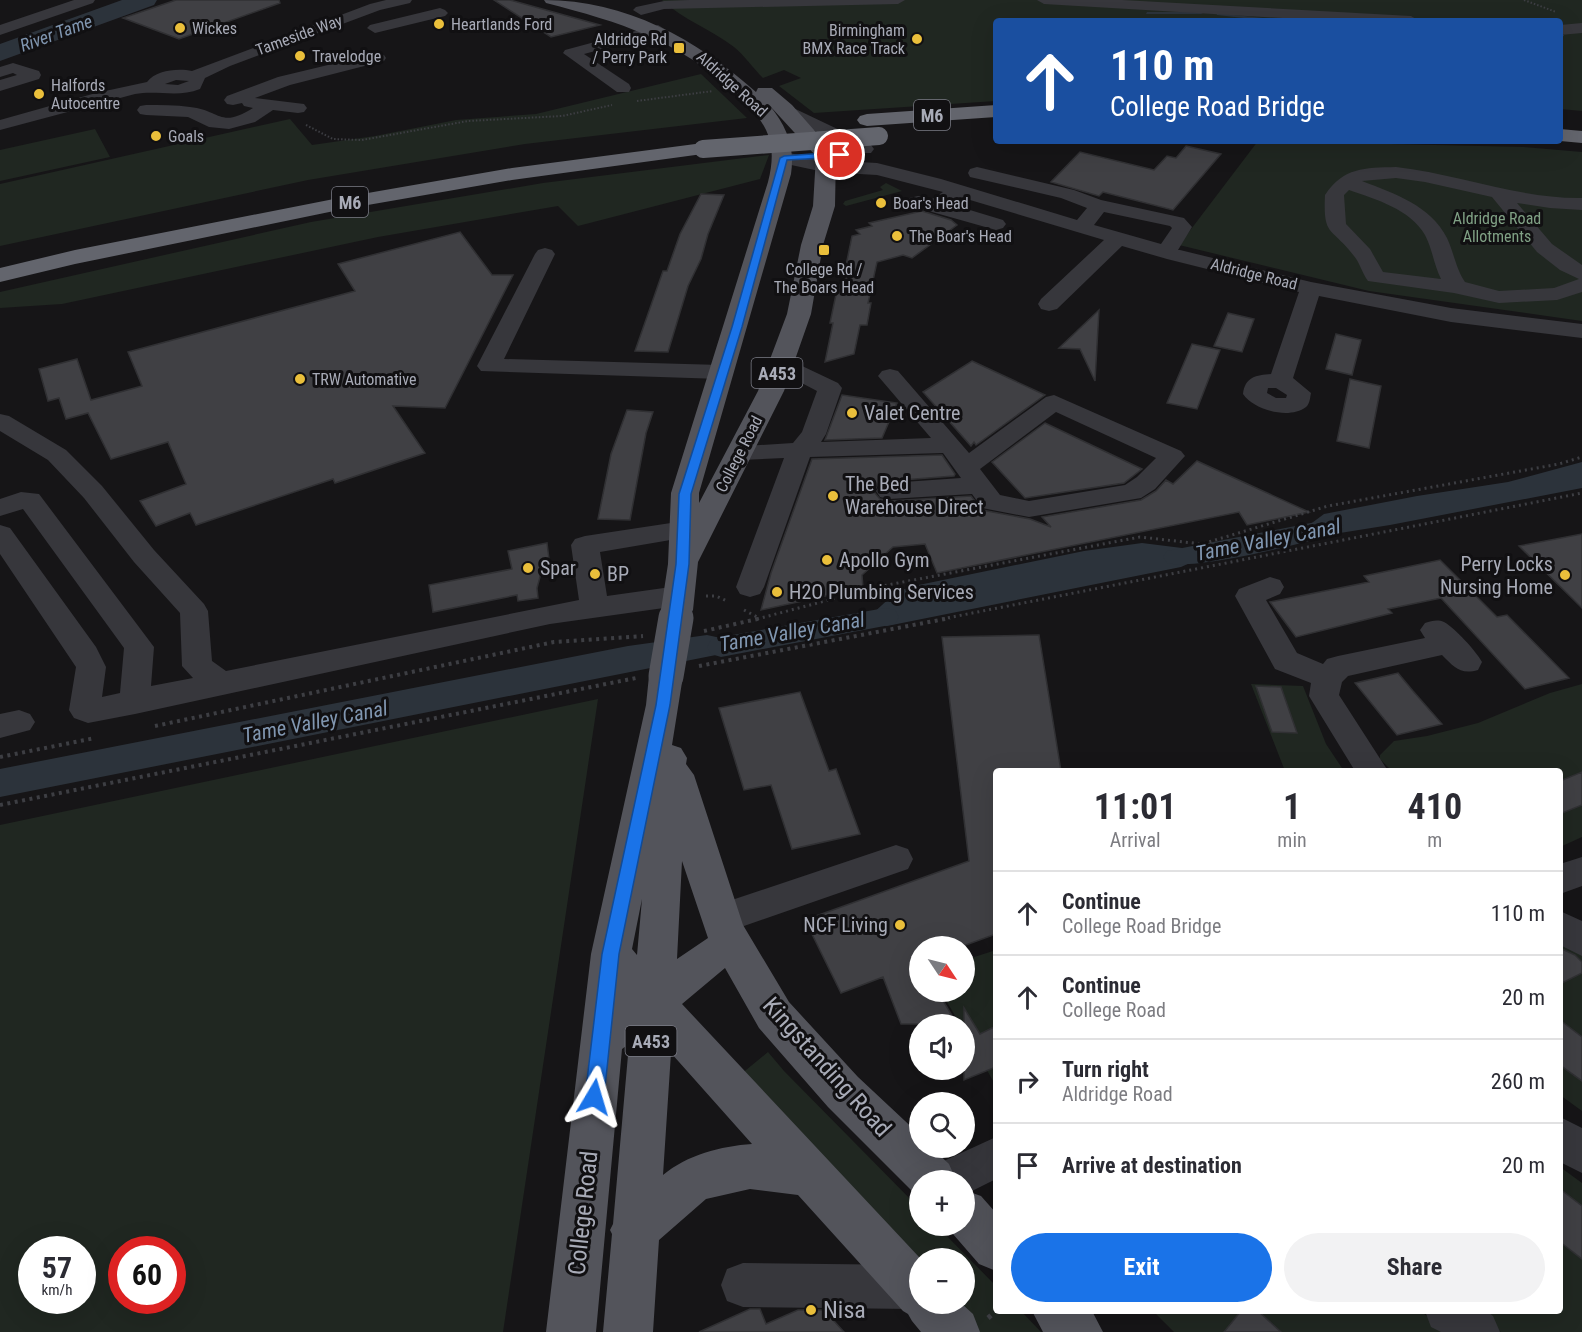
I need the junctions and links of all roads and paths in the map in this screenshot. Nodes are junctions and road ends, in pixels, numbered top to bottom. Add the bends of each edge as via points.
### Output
1 (88, 0) edge
2 (405, 0) edge
3 (552, 0) edge
4 (604, 0) edge
5 (898, 0) edge
6 (1044, 0) edge
7 (1524, 0) edge
8 (633, 10) junction
9 (7, 11) dead end
10 (1555, 12) dead end
11 (440, 13) dead end
12 (38, 17) junction
13 (1359, 18) edge
14 (341, 19) junction
15 (1582, 28) edge
16 (0, 30) edge
17 (369, 30) junction
18 (658, 30) junction
19 (1563, 30) edge
20 (385, 35) dead end
21 (378, 58) dead end
22 (0, 72) edge
23 (191, 82) junction
24 (737, 85) junction
25 (0, 86) edge
26 (622, 96) joint
27 (222, 97) junction
28 (633, 101) dead end
29 (269, 105) junction
30 (298, 108) joint
31 (785, 109) junction
32 (146, 110) dead end
33 (993, 111) edge
34 (1563, 117) edge
35 (1582, 118) edge
36 (0, 125) edge
37 (986, 130) dead end
38 (1563, 135) edge
39 (1582, 137) edge
40 (699, 142) junction
41 (784, 158) junction
42 (825, 160) junction
43 (904, 168) junction
44 (977, 173) dead end
45 (1345, 181) junction
46 (934, 183) junction
47 (958, 190) junction
48 (1508, 197) junction
49 (904, 205) dead end
50 (1581, 205) edge
51 (935, 206) junction
52 (1099, 206) junction
53 (996, 224) dead end
54 (1081, 227) junction
55 (1119, 237) junction
56 (1166, 252) junction
57 (805, 253) junction
58 (545, 254) dead end
59 (0, 260) edge
60 (1582, 274) edge
61 (0, 275) edge
62 (1582, 285) edge
63 (1457, 286) junction
64 (1311, 288) junction
65 (1049, 304) dead end
66 (737, 327) junction
67 (1582, 331) edge
68 (781, 363) junction
69 (721, 372) junction
70 (890, 376) dead end
71 (1281, 380) dead end
72 (0, 421) edge
73 (950, 445) junction
74 (800, 450) junction
75 (740, 452) junction
76 (1582, 457) edge
77 (972, 476) junction
78 (890, 491) dead end
79 (1582, 493) edge
80 (0, 508) edge
81 (684, 530) junction
82 (0, 534) edge
83 (682, 564) junction
84 (1270, 587) dead end
85 (742, 600) junction
86 (594, 608) junction
87 (682, 612) junction
88 (760, 618) junction
89 (646, 635) dead end
90 (1449, 644) dead end
91 (1327, 678) junction
92 (666, 681) junction
93 (222, 682) junction
94 (135, 703) junction
95 (153, 727) dead end
96 (106, 736) dead end
97 (669, 750) junction
98 (0, 757) edge
99 (1370, 768) edge
100 (0, 805) edge
101 (896, 859) dead end
102 (1582, 871) edge
103 (1563, 878) edge
104 (1563, 928) edge
105 (727, 932) junction
106 (1582, 940) edge
107 (610, 954) junction
108 (654, 1002) junction
109 (602, 1040) junction
110 (1563, 1139) edge
111 (1582, 1153) edge
112 (993, 1158) edge
113 (923, 1170) edge
114 (970, 1170) edge
115 (809, 1174) junction
116 (975, 1225) edge
117 (634, 1230) junction
118 (993, 1244) edge
119 (909, 1283) edge
120 (743, 1285) dead end
121 (909, 1294) edge
122 (938, 1314) edge
123 (1061, 1314) edge
124 (1453, 1314) edge
125 (571, 1332) edge
126 (628, 1332) edge
127 (955, 1332) edge
128 (1078, 1332) edge
129 (1477, 1332) edge

1 - 12 street
2 - 14 street, Tameside Way
3 - 8 main road, Aldridge Road
4 - 8 main road via 602,4
5 - 8 street via 664,5
6 - 13 street
7 - 10 path
8 - 18 main road, Aldridge Road
8 - 31 main road, Aldridge Road via 682,28 714,47
9 - 12 street via 14,9
11 - 17 street
12 - 16 street
14 - 17 street
14 - 23 street, Tameside Way
15 - 19 street
17 - 20 street
18 - 24 main road, Aldridge Road via 704,56
18 - 26 street via 572,53
21 - 27 street
22 - 25 street via 13,68 33,75
23 - 27 street
23 - 36 street via 174,75 156,82 154,87
24 - 28 path via 699,94
24 - 41 main road, Aldridge Road via 767,111
26 - 30 path via 562,116 468,121 356,140 320,134 290,116
27 - 29 street
29 - 30 street
29 - 32 street via 249,118 229,124 215,123 191,112
31 - 42 main road, Aldridge Road
31 - 43 street, Aldridge Road
33 - 40 highway, M6 via 867,120
34 - 35 highway
37 - 40 highway, M6, bridge
38 - 39 highway
40 - 59 highway, M6 via 486,159 298,195
40 - 61 highway, M6 via 362,200
41 - 42 street, Aldridge Road
41 - 66 main road, College Road / A453
42 - 43 street, Aldridge Road via 854,155
42 - 46 street, Aldridge Road
42 - 57 main road, College Road / A453 via 824,206
43 - 46 street, Aldridge Road
44 - 52 street via 1067,194
45 - 48 street via 1365,174 1402,172
45 - 63 street via 1409,208 1429,224
45 - 63 street via 1337,188 1334,222 1361,250 1375,277
46 - 47 street, Aldridge Road
47 - 51 street
47 - 54 street, Aldridge Road
48 - 50 street
48 - 60 street via 1528,233 1543,249
49 - 51 street via 918,202
51 - 53 street
52 - 54 street
52 - 56 street via 1177,222 1182,227
54 - 55 street, Aldridge Road
55 - 56 street, Aldridge Road
55 - 65 street
56 - 64 street, Aldridge Road
57 - 66 main road via 776,249
57 - 68 main road, College Road / A453 via 799,314
58 - 69 street via 489,366
62 - 63 street via 1557,294 1499,297
64 - 67 street, Aldridge Road via 1370,296 1451,315
64 - 71 street
66 - 69 main road, College Road / A453
68 - 74 street via 831,388 814,434
68 - 75 main road, College Road / A453
69 - 81 main road, College Road / A453 via 685,494
70 - 73 street
72 - 93 street via 57,455 93,492 194,611 197,666
73 - 74 street
73 - 77 street
74 - 75 street
74 - 85 street
75 - 83 main road, College Road / A453
76 - 88 path via 1328,506 1202,544 1140,537 882,586
77 - 77 street via 991,502 1029,508 1132,492 1172,456 1054,402
77 - 78 street
79 - 92 path
80 - 94 street via 30,500 135,641 139,647
81 - 83 main road, College Road / A453
81 - 86 street via 585,545
82 - 94 street via 91,667 85,710
83 - 87 main road, College Road / A453
84 - 91 street via 1249,596 1286,661
85 - 87 path via 716,596
85 - 88 path
86 - 87 street
86 - 93 street
87 - 88 path via 716,630
87 - 92 main road, A453, bridge
89 - 95 path via 554,642
90 - 91 street via 1338,667
91 - 99 street via 1324,696
92 - 97 main road, A453
92 - 100 path
92 - 107 main road, College Road / A453
93 - 94 street
96 - 98 path
97 - 105 main road, Kingstanding Road via 697,848
97 - 108 main road, A453
101 - 105 street
102 - 103 street
104 - 106 street
105 - 108 main road via 711,956
105 - 113 main road, Kingstanding Road via 774,1015 843,1092
107 - 108 main road
107 - 109 main road, College Road / A453
108 - 109 main road
108 - 115 main road
108 - 117 main road, A453
109 - 125 main road, College Road / A453
110 - 111 street
112 - 114 street
115 - 117 main road via 750,1166 694,1179
115 - 119 main road
116 - 118 main road
117 - 126 main road, A453
120 - 121 street
122 - 127 main road
123 - 128 main road
124 - 129 street

